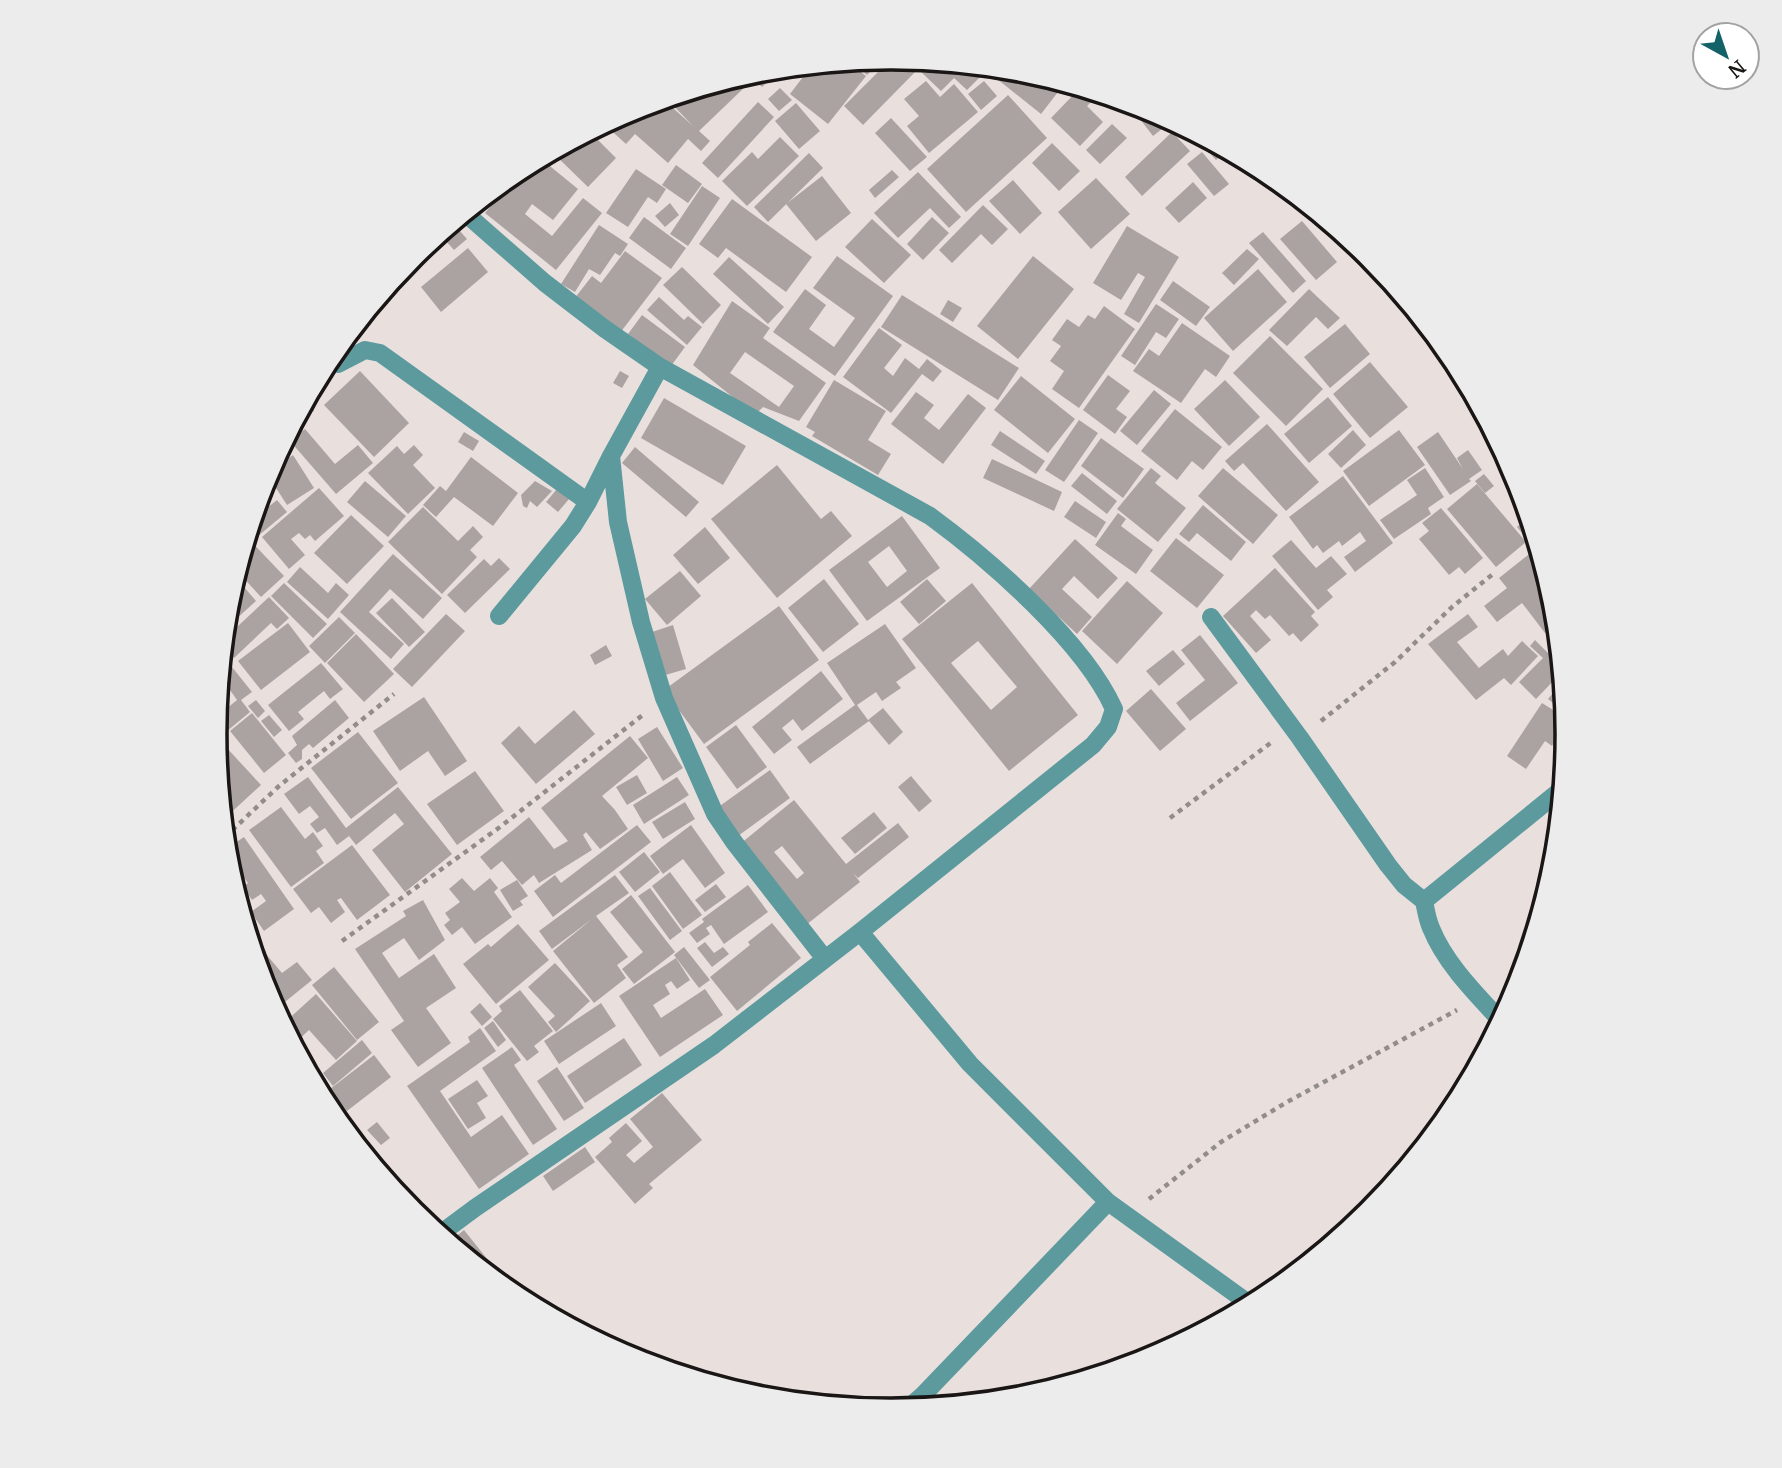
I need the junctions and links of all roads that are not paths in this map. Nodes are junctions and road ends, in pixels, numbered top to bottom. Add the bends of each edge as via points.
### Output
1 (472, 219) edge
2 (341, 363) edge
3 (660, 366) junction
4 (611, 456) junction
5 (588, 502) junction
6 (499, 616) dead end
7 (1211, 617) dead end
8 (1552, 797) edge
9 (1424, 901) junction
10 (860, 932) junction
11 (825, 959) junction
12 (1493, 1013) edge
13 (1108, 1202) junction
14 (448, 1228) edge
15 (1241, 1298) edge
16 (920, 1397) edge

1 - 3 street via 545,283
2 - 5 street via 365,350 380,353
3 - 4 street
3 - 10 street via 930,516 1066,639 1114,709 1108,727 1093,745
4 - 5 street
4 - 11 street via 618,522 664,698 715,814
5 - 6 street
7 - 9 street via 1388,865
8 - 9 street
9 - 12 street via 1442,950
10 - 11 street
10 - 13 street via 970,1064
11 - 14 street via 714,1045
13 - 15 street
13 - 16 street

